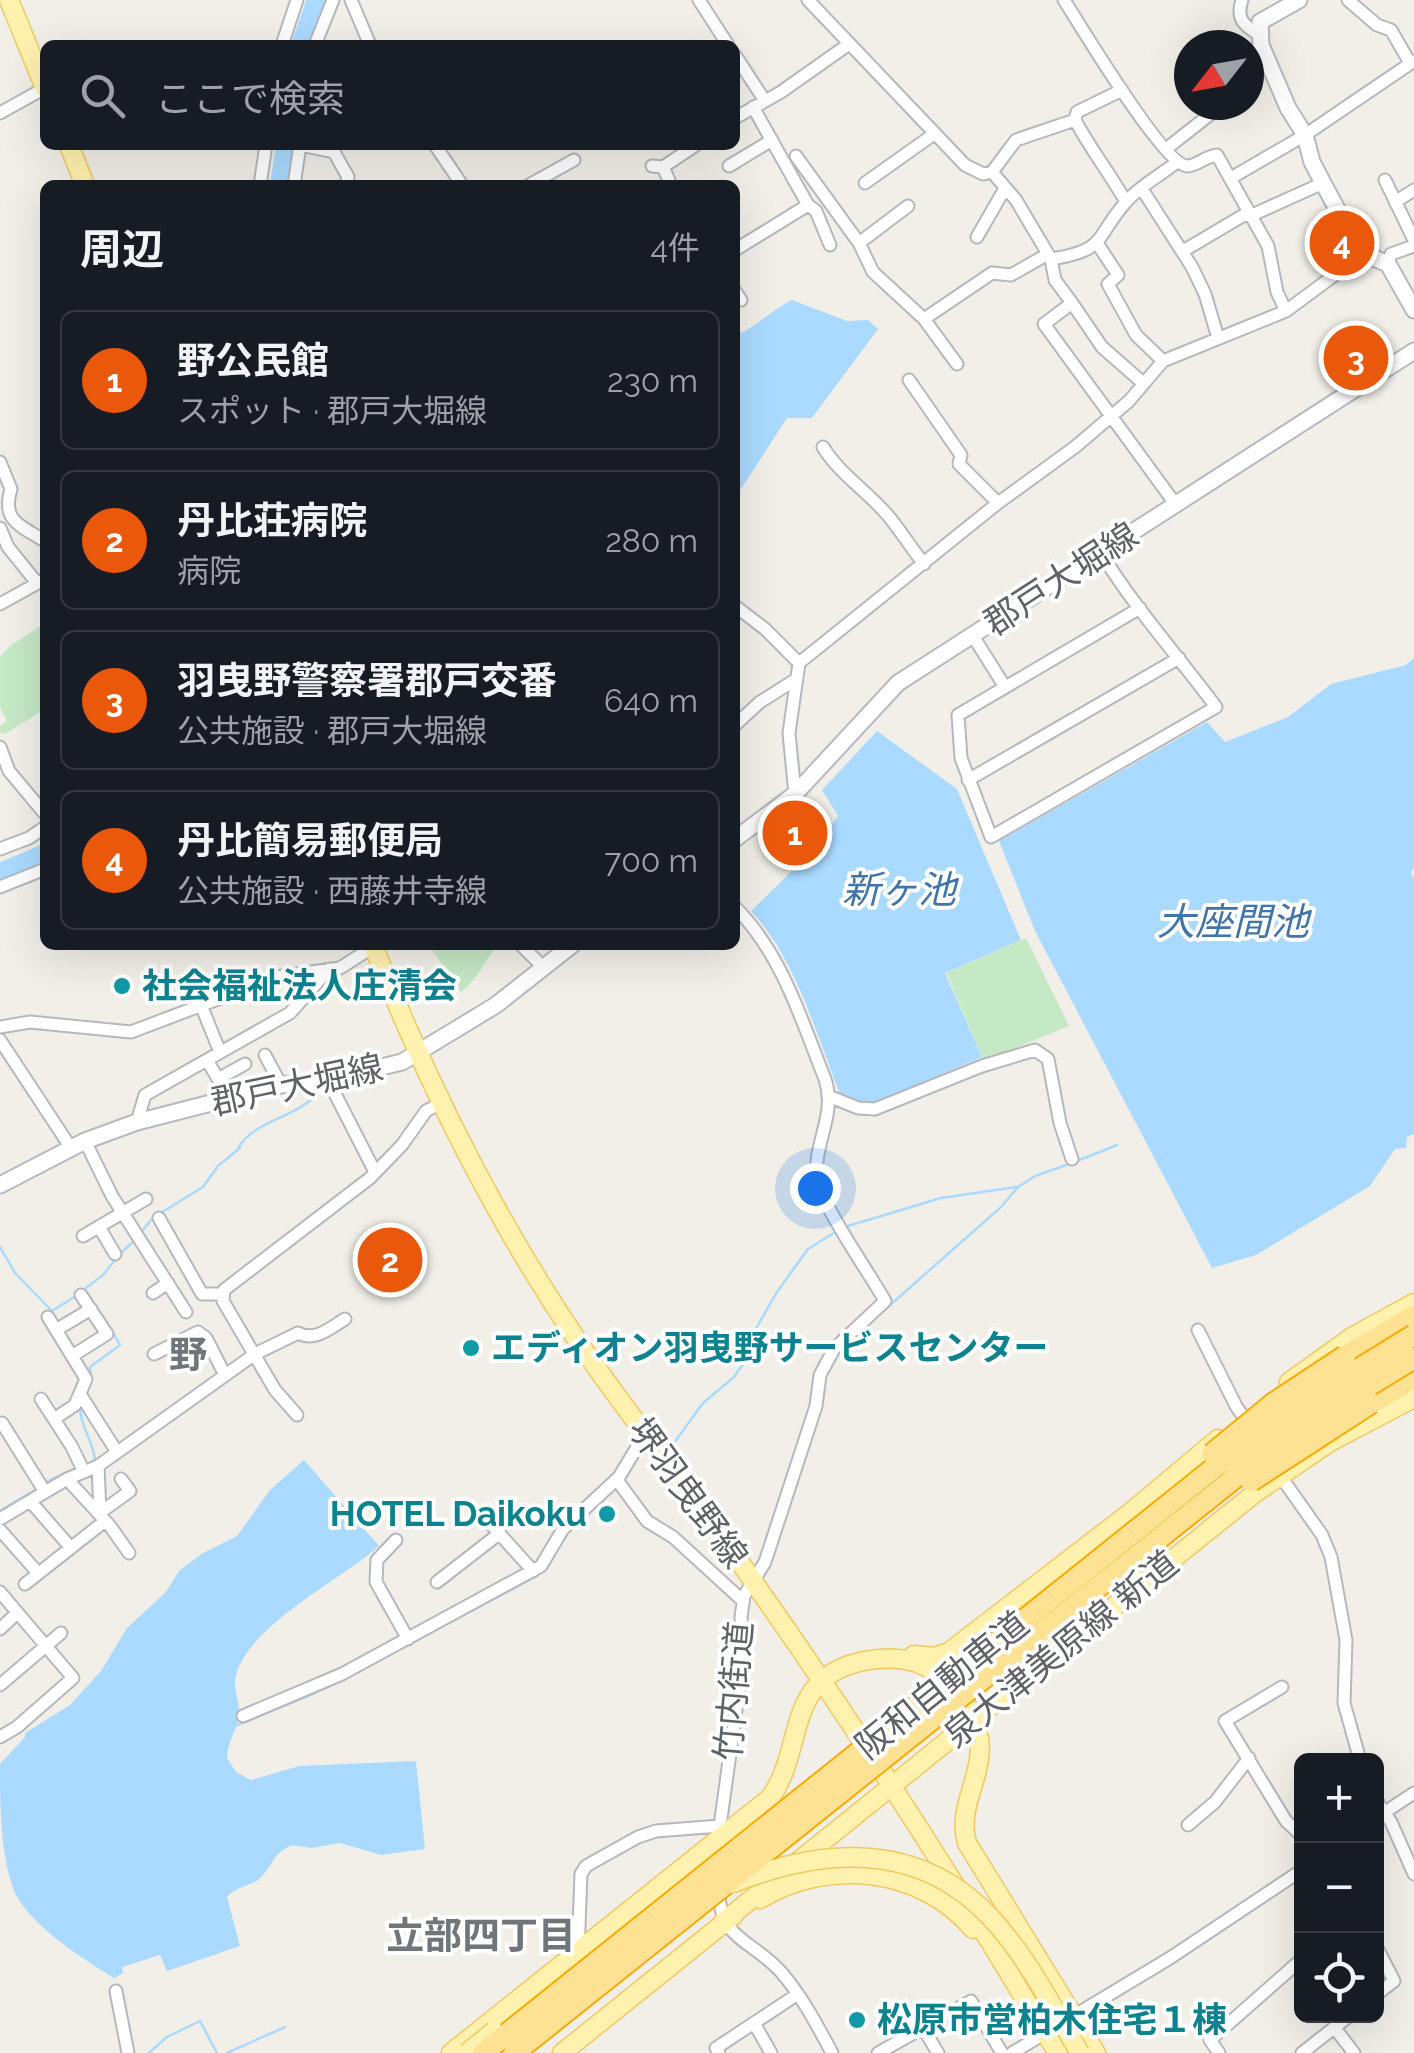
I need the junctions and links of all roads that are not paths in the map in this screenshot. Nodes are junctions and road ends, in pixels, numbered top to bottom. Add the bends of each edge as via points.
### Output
1 (9, 0) edge
2 (297, 0) edge
3 (332, 0) edge
4 (351, 0) edge
5 (699, 0) edge
6 (808, 0) edge
7 (1064, 0) edge
8 (1242, 0) edge
9 (1299, 0) edge
10 (1348, 0) edge
11 (1246, 30) edge
12 (1261, 30) edge
13 (284, 40) edge
14 (318, 40) edge
15 (368, 40) edge
16 (725, 40) edge
17 (849, 44) junction
18 (1264, 61) edge
19 (1412, 62) edge
20 (740, 65) edge
21 (40, 76) edge
22 (1122, 90) junction
23 (40, 91) edge
24 (759, 104) junction
25 (0, 113) edge
26 (740, 115) edge
27 (1076, 120) junction
28 (1203, 120) edge
29 (934, 134) junction
30 (1305, 135) junction
31 (772, 140) junction
32 (1166, 148) junction
33 (71, 150) edge
34 (265, 150) edge
35 (300, 150) edge
36 (325, 150) edge
37 (438, 150) edge
38 (687, 150) edge
39 (796, 156) dead end
40 (574, 160) dead end
41 (1177, 162) junction
42 (729, 166) dead end
43 (992, 172) junction
44 (1231, 178) junction
45 (84, 180) edge
46 (261, 180) edge
47 (295, 180) edge
48 (347, 180) edge
49 (458, 180) edge
50 (538, 180) edge
51 (667, 180) edge
52 (1384, 180) dead end
53 (865, 183) dead end
54 (1323, 183) junction
55 (1142, 189) junction
56 (1004, 190) junction
57 (1414, 190) edge
58 (1126, 202) junction
59 (1396, 202) junction
60 (808, 204) junction
61 (908, 206) dead end
62 (1250, 214) junction
63 (977, 237) dead end
64 (859, 243) junction
65 (1097, 243) junction
66 (1414, 243) edge
67 (830, 245) dead end
68 (740, 247) edge
69 (1183, 251) junction
70 (1049, 256) junction
71 (1366, 256) junction
72 (1388, 264) junction
73 (1072, 302) junction
74 (1286, 310) junction
75 (1414, 310) edge
76 (924, 319) junction
77 (1218, 338) junction
78 (1414, 352) edge
79 (1163, 361) junction
80 (957, 364) dead end
81 (908, 380) dead end
82 (1143, 383) junction
83 (1110, 416) junction
84 (823, 447) dead end
85 (2, 473) edge
86 (998, 503) junction
87 (1176, 504) junction
88 (0, 528) edge
89 (40, 538) edge
90 (1101, 553) junction
91 (924, 564) junction
92 (40, 580) edge
93 (40, 582) edge
94 (0, 604) edge
95 (1140, 608) junction
96 (740, 610) edge
97 (973, 636) junction
98 (1179, 658) junction
99 (799, 662) junction
100 (795, 680) junction
101 (1005, 687) junction
102 (740, 720) edge
103 (0, 748) edge
104 (968, 780) junction
105 (795, 794) junction
106 (40, 808) edge
107 (40, 831) edge
108 (740, 834) edge
109 (0, 849) edge
110 (40, 871) edge
111 (0, 887) edge
112 (740, 912) edge
113 (368, 950) edge
114 (376, 950) edge
115 (527, 950) edge
116 (566, 950) edge
117 (544, 968) junction
118 (329, 969) junction
119 (201, 1005) junction
120 (0, 1028) edge
121 (0, 1040) edge
122 (220, 1052) junction
123 (265, 1055) dead end
124 (418, 1055) junction
125 (207, 1060) junction
126 (245, 1064) dead end
127 (218, 1079) junction
128 (328, 1080) junction
129 (281, 1085) junction
130 (832, 1097) junction
131 (225, 1100) junction
132 (441, 1103) junction
133 (137, 1122) junction
134 (78, 1144) junction
135 (1072, 1159) dead end
136 (374, 1170) junction
137 (0, 1185) edge
138 (146, 1199) dead end
139 (123, 1213) junction
140 (159, 1218) dead end
141 (99, 1227) junction
142 (83, 1236) dead end
143 (115, 1254) dead end
144 (168, 1284) junction
145 (153, 1292) dead end
146 (222, 1294) junction
147 (81, 1295) dead end
148 (1414, 1303) edge
149 (91, 1309) junction
150 (186, 1312) dead end
151 (1414, 1316) edge
152 (48, 1317) dead end
153 (344, 1319) dead end
154 (56, 1330) junction
155 (1198, 1330) dead end
156 (1414, 1336) edge
157 (154, 1354) dead end
158 (255, 1354) junction
159 (72, 1356) junction
160 (1414, 1358) edge
161 (225, 1375) junction
162 (1414, 1378) edge
163 (80, 1394) junction
164 (1414, 1398) edge
165 (41, 1399) dead end
166 (296, 1416) dead end
167 (1244, 1418) junction
168 (54, 1419) junction
169 (2, 1422) edge
170 (644, 1434) junction
171 (117, 1452) junction
172 (98, 1466) junction
173 (84, 1472) junction
174 (1281, 1476) junction
175 (66, 1479) junction
176 (121, 1479) dead end
177 (617, 1480) junction
178 (46, 1492) junction
179 (30, 1501) junction
180 (102, 1515) junction
181 (0, 1519) edge
182 (487, 1520) dead end
183 (0, 1530) edge
184 (1132, 1532) junction
185 (500, 1533) junction
186 (396, 1540) dead end
187 (71, 1548) junction
188 (129, 1554) dead end
189 (533, 1571) junction
190 (38, 1573) junction
191 (753, 1580) junction
192 (437, 1582) dead end
193 (25, 1584) dead end
194 (0, 1592) edge
195 (743, 1602) junction
196 (18, 1613) junction
197 (1064, 1614) junction
198 (0, 1629) edge
199 (60, 1633) dead end
200 (408, 1640) junction
201 (45, 1646) junction
202 (888, 1658) junction
203 (822, 1681) junction
204 (0, 1685) edge
205 (1282, 1686) dead end
206 (243, 1716) dead end
207 (974, 1720) junction
208 (0, 1737) edge
209 (1358, 1753) edge
210 (1249, 1758) junction
211 (892, 1786) junction
212 (1414, 1793) edge
213 (1384, 1813) edge
214 (1384, 1820) edge
215 (1188, 1826) dead end
216 (1294, 1828) edge
217 (720, 1833) junction
218 (1414, 1874) edge
219 (1294, 1875) edge
220 (724, 1922) junction
221 (578, 1952) junction
222 (1384, 1962) edge
223 (1294, 1966) edge
224 (1384, 1989) edge
225 (116, 1991) dead end
226 (798, 1994) junction
227 (1072, 2016) junction
228 (754, 2023) junction
229 (1338, 2023) edge
230 (1334, 2026) junction
231 (1042, 2027) junction
232 (923, 2028) junction
233 (128, 2053) edge
234 (451, 2053) edge
235 (468, 2053) edge
236 (483, 2053) edge
237 (514, 2053) edge
238 (562, 2053) edge
239 (719, 2053) edge
240 (771, 2053) edge
241 (832, 2053) edge
242 (878, 2053) edge
243 (938, 2053) edge
244 (1002, 2053) edge
245 (1012, 2053) edge
246 (1058, 2053) edge
247 (1080, 2053) edge
248 (1096, 2053) edge
249 (1219, 2053) edge
250 (1302, 2053) edge
251 (1354, 2053) edge

1 - 21 main road
2 - 13 street
3 - 14 street
4 - 15 street
5 - 16 street
6 - 17 street
7 - 22 street
8 - 11 street via 1238,12
9 - 12 main road via 1265,18
10 - 19 street via 1392,30
17 - 24 street
17 - 29 street
18 - 30 main road
19 - 30 street
20 - 24 street
22 - 27 street via 1077,112
22 - 32 street
23 - 25 street
24 - 26 street
24 - 31 street
27 - 43 street via 1016,140
27 - 58 street
28 - 32 street
29 - 43 street via 965,165
29 - 53 street
30 - 44 street
30 - 54 main road
31 - 42 street
31 - 60 street
32 - 41 street
33 - 45 main road
34 - 46 street
35 - 47 street
36 - 48 street via 334,152
37 - 49 street
38 - 51 street via 657,167
39 - 64 street
40 - 50 street
41 - 44 street via 1189,166 1217,155
41 - 55 street
43 - 56 street
44 - 62 street
52 - 59 street
54 - 62 street
54 - 71 main road
55 - 58 street
55 - 69 street
56 - 63 street
56 - 70 street
57 - 59 street
58 - 65 street
59 - 66 street
60 - 67 street
60 - 68 street
61 - 64 street
62 - 69 street
62 - 74 street via 1268,246
64 - 76 street via 873,272
65 - 70 street via 1071,256
65 - 79 street via 1118,275 1108,284 1136,335
66 - 72 street via 1391,254
69 - 77 street
70 - 73 street via 1055,280
70 - 76 street via 1011,275 992,272
71 - 72 main road
71 - 74 street
72 - 75 main road
73 - 82 street via 1102,347
73 - 83 street via 1044,324
74 - 77 street
76 - 80 street
77 - 79 street
78 - 87 main road, 郡戸大堀線
79 - 82 street
81 - 86 street via 961,454 960,464
82 - 83 street
83 - 86 street
83 - 87 street
84 - 91 street
85 - 89 street via 11,489 6,504 13,521
86 - 91 street
87 - 90 main road, 郡戸大堀線
88 - 92 street via 8,547
90 - 95 street
90 - 97 main road, 郡戸大堀線
91 - 99 street
93 - 94 street
95 - 98 street
95 - 101 street
96 - 99 street
97 - 101 street
97 - 105 main road, 郡戸大堀線 via 898,683
98 - 104 street
98 - 104 street via 1216,707 991,837
99 - 100 street
100 - 102 street
100 - 105 street
101 - 104 street via 958,714
103 - 106 street
105 - 108 main road, 郡戸大堀線
107 - 109 street
110 - 111 street
112 - 130 street via 778,964
113 - 118 street
114 - 124 main road, 堺羽曳野線
115 - 117 street
116 - 117 main road, 郡戸大堀線
117 - 124 main road, 郡戸大堀線
118 - 119 street via 276,977
118 - 122 street via 290,1013
119 - 120 street via 131,1032 30,1022
119 - 122 street
121 - 134 street
122 - 125 street
123 - 129 street
124 - 128 main road, 郡戸大堀線
124 - 132 main road, 堺羽曳野線
125 - 127 street
125 - 133 street via 145,1094
126 - 127 street
127 - 131 street
128 - 129 main road, 郡戸大堀線
128 - 136 street
129 - 131 main road, 郡戸大堀線
130 - 135 street via 875,1108 1035,1050 1048,1059
130 - 191 street, 竹内街道 via 817,1181 884,1301 834,1349 820,1374 816,1406 765,1562
131 - 133 main road, 郡戸大堀線
132 - 136 street
132 - 170 main road, 堺羽曳野線 via 534,1272
133 - 134 main road, 郡戸大堀線
134 - 137 main road, 郡戸大堀線
134 - 139 street
136 - 146 street
138 - 139 street
139 - 141 street
139 - 144 street
140 - 146 street via 202,1294
141 - 142 street
141 - 143 street
144 - 145 street
144 - 150 street
146 - 158 street
147 - 149 street
148 - 167 main road, 泉大津美原線 新道 via 1352,1337
149 - 154 street
149 - 159 street via 107,1334
151 - 184 highway, bridge via 1274,1403
152 - 154 street
153 - 158 street via 318,1336 298,1333
154 - 159 street
155 - 167 street
156 - 184 highway, 阪和自動車道, bridge via 1276,1422
157 - 161 street via 198,1327
158 - 161 street
158 - 166 street
159 - 163 street via 86,1379
160 - 197 highway, 阪和自動車道, bridge via 1275,1447
161 - 171 street
162 - 197 highway, bridge via 1245,1484
163 - 168 street via 76,1405
163 - 171 street
164 - 174 main road, 泉大津美原線 新道
165 - 168 street
167 - 174 street
167 - 202 main road, 泉大津美原線 新道 via 949,1652
168 - 173 street
169 - 178 street via 20,1441
170 - 177 street
170 - 191 main road, 堺羽曳野線
171 - 172 street
172 - 173 street
172 - 180 street
173 - 175 street
174 - 207 main road, 泉大津美原線 新道
174 - 209 street via 1331,1557 1346,1640 1344,1703
175 - 178 street
175 - 180 street
176 - 180 street via 130,1492
177 - 189 street via 566,1526
177 - 195 street via 646,1521 674,1537
178 - 179 street
179 - 181 street
179 - 187 street
180 - 187 street
180 - 188 street
182 - 185 street
183 - 190 street
184 - 236 highway, 阪和自動車道, bridge
185 - 189 street
185 - 192 street
186 - 200 street via 377,1560 376,1582
187 - 190 street
189 - 200 street
190 - 193 street
191 - 195 street, 竹内街道
191 - 203 main road, 堺羽曳野線
194 - 196 street
195 - 217 street, 竹内街道 via 744,1652
196 - 198 street
196 - 201 street
197 - 237 highway, 阪和自動車道, bridge
199 - 201 street
200 - 206 street
201 - 204 street
201 - 208 street via 78,1683
202 - 203 main road, 泉大津美原線 新道 via 851,1664
202 - 207 main road via 936,1672
203 - 211 main road, 堺羽曳野線
203 - 217 main road via 803,1704 773,1794
205 - 210 street via 1226,1721
207 - 211 main road, 泉大津美原線 新道
207 - 227 main road via 980,1757 965,1811 967,1843
210 - 215 street
210 - 216 street
211 - 220 main road, 泉大津美原線 新道
211 - 231 main road, 堺羽曳野線
212 - 213 street
214 - 218 street
217 - 220 street, 竹内街道 via 718,1903
217 - 221 main road
217 - 221 street via 656,1831 586,1866
219 - 227 street
220 - 226 street
220 - 231 main road via 766,1895 815,1878 893,1879 960,1915
220 - 238 main road
221 - 234 main road
222 - 224 street via 1394,1981
223 - 249 street via 1210,2040
225 - 233 street
226 - 228 street
226 - 241 street
227 - 231 street
227 - 248 main road
228 - 239 street via 716,2048
228 - 240 street
229 - 230 street
230 - 250 street
230 - 251 street
231 - 245 street
231 - 246 main road
232 - 242 street
232 - 243 street
232 - 244 street via 971,2001
235 - 247 main road, bridge via 632,1928 755,1875 848,1856 918,1869 973,1900 1014,1947

